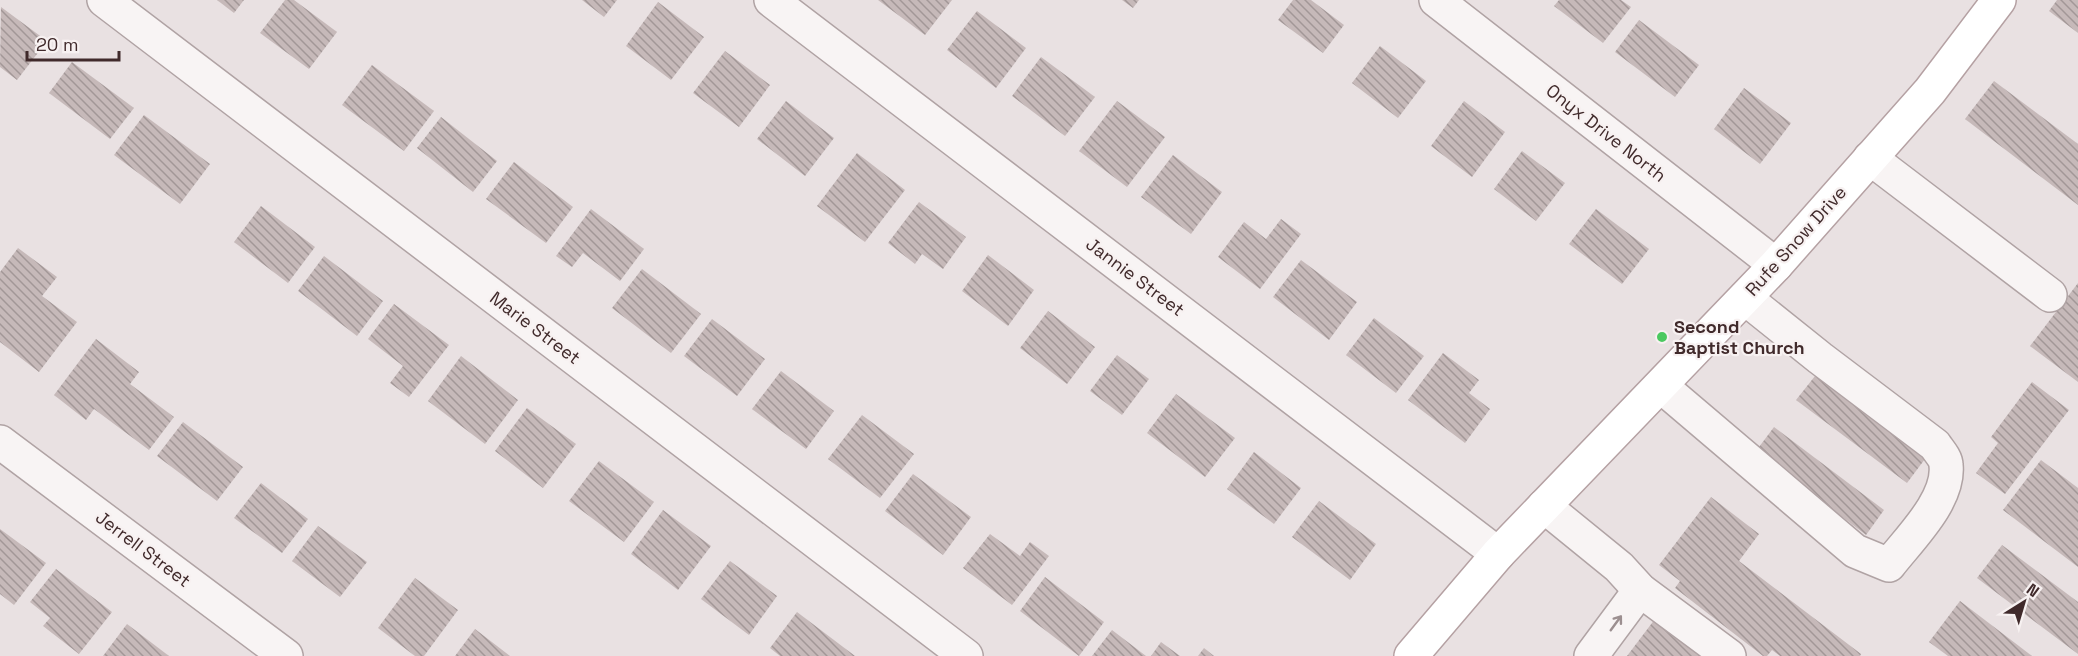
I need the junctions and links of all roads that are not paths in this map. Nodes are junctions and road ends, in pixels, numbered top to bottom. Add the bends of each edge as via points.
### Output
1 (104, 0) edge
2 (771, 0) edge
3 (1436, 0) edge
4 (1999, 0) edge
5 (1870, 158) junction
6 (1776, 265) junction
7 (2050, 295) dead end
8 (1745, 298) junction
9 (1661, 386) junction
10 (0, 442) edge
11 (1544, 506) junction
12 (1498, 554) junction
13 (1640, 590) junction
14 (286, 656) edge
15 (966, 656) edge
16 (1411, 656) edge
17 (1592, 656) edge
18 (1730, 656) edge

1 - 15 street, Marie Street
2 - 12 street, Jannie Street
3 - 6 street, Onyx Drive North
4 - 5 main road, Rufe Snow Drive via 1929,91
5 - 6 main road, Rufe Snow Drive
5 - 7 street
6 - 8 main road, Rufe Snow Drive
8 - 9 main road, Rufe Snow Drive
8 - 9 street via 1935,445 1947,463 1938,502 1889,565 1855,551
9 - 11 main road, Rufe Snow Drive
10 - 14 street, Jerrell Street
11 - 12 main road, Rufe Snow Drive
11 - 13 street via 1619,567
12 - 16 main road, Rufe Snow Drive
17 -> 13 street
13 - 18 street

